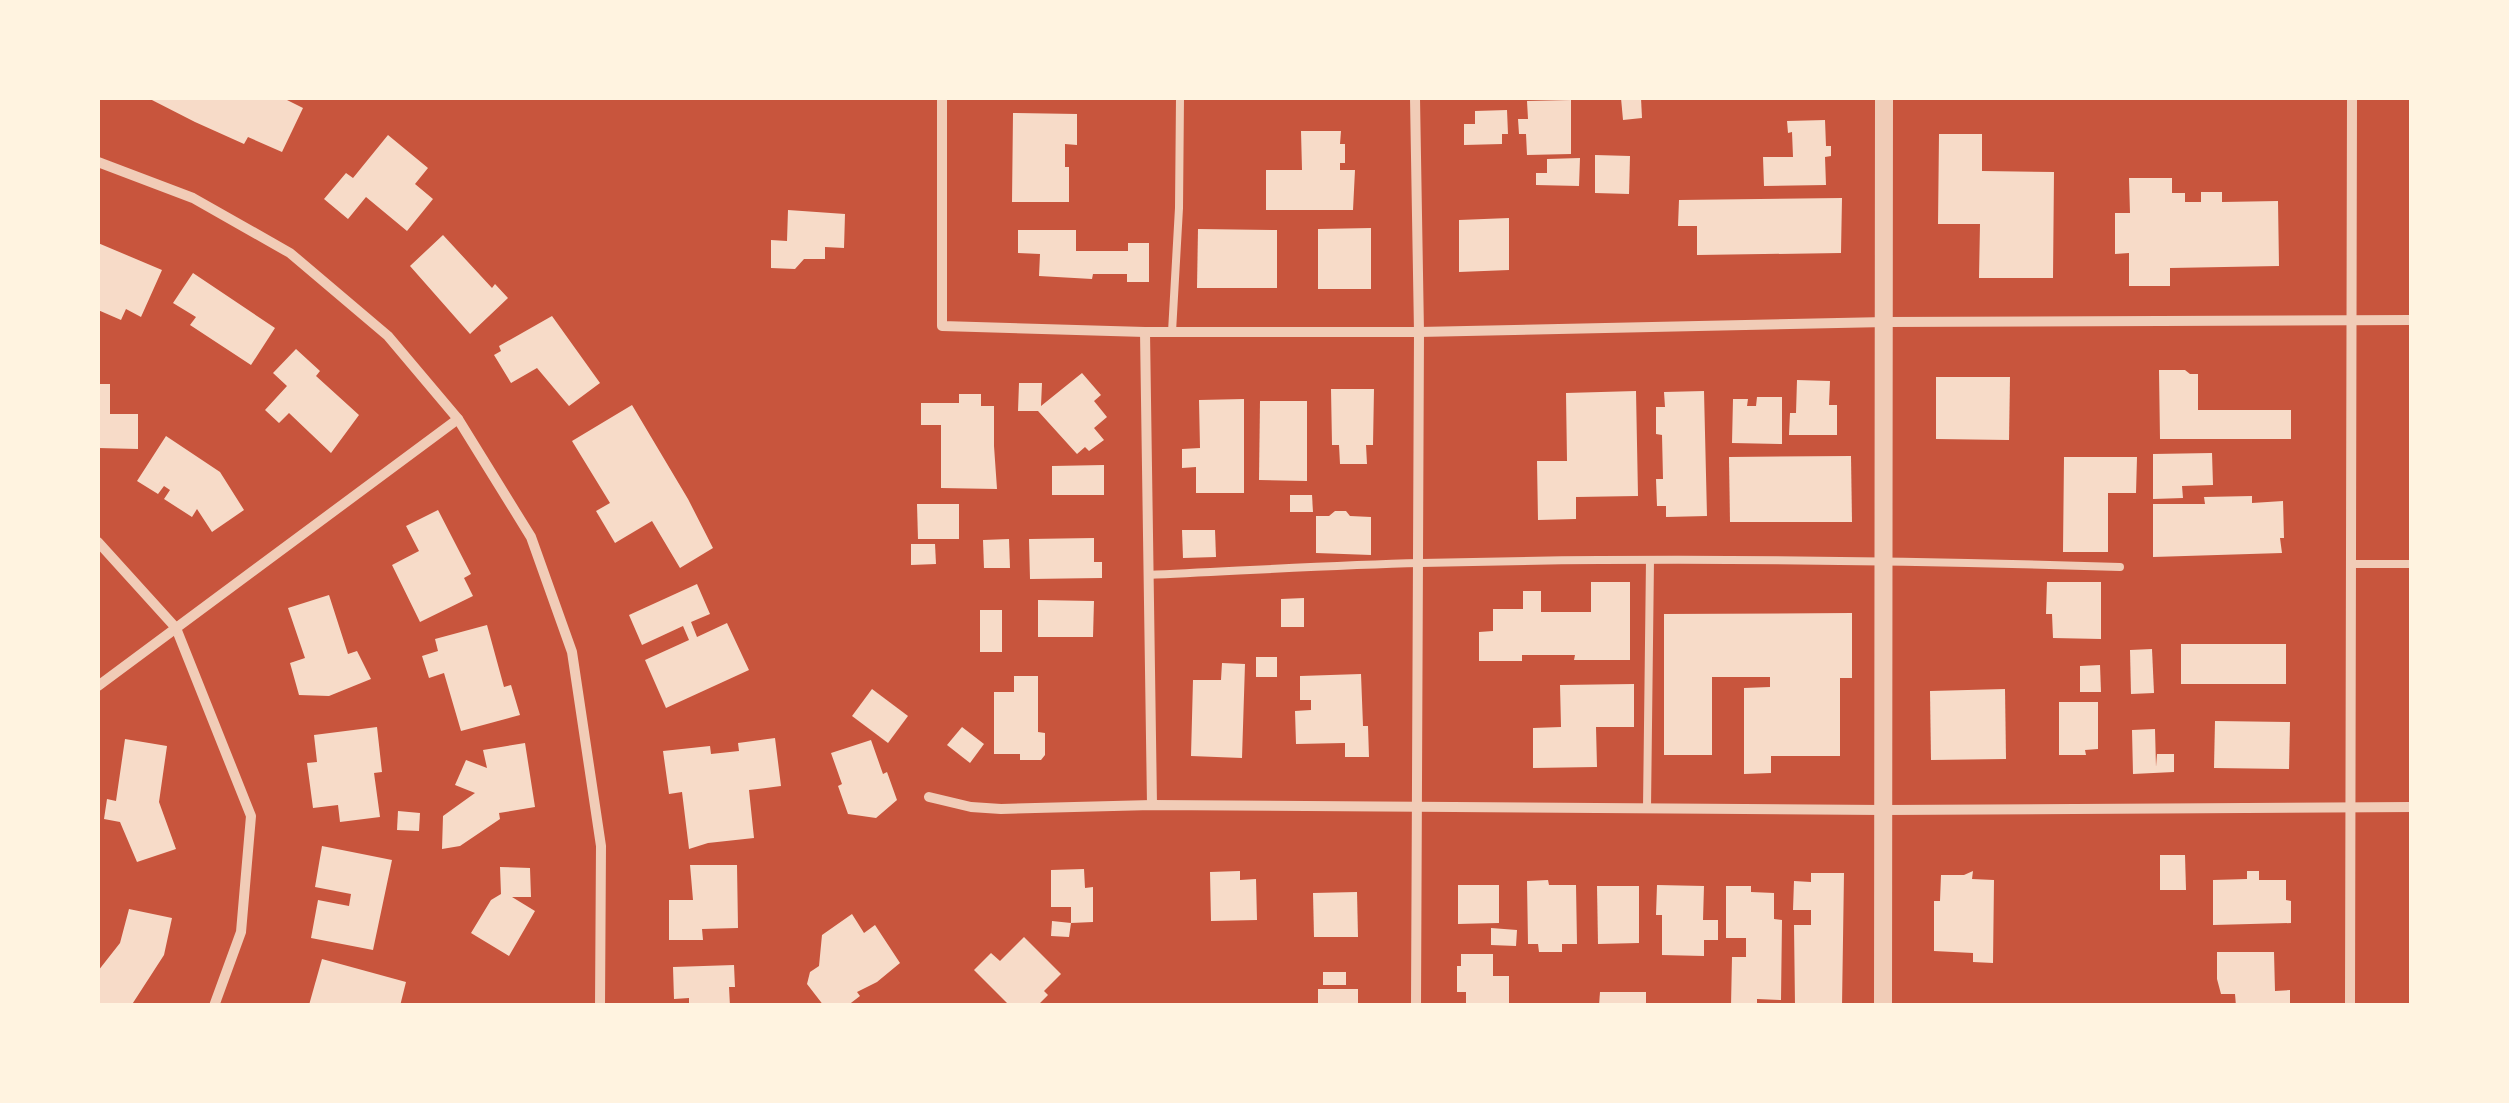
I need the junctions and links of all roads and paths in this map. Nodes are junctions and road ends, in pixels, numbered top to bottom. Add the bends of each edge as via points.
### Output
1 (942, 98) edge
2 (1180, 98) edge
3 (1415, 98) edge
4 (1884, 98) edge
5 (2352, 98) edge
6 (98, 162) edge
7 (2354, 320) junction
8 (2412, 320) edge
9 (1886, 322) junction
10 (1145, 332) junction
11 (1172, 332) junction
12 (1419, 332) junction
13 (458, 420) junction
14 (98, 542) edge
15 (1650, 560) junction
16 (1885, 560) junction
17 (1417, 563) junction
18 (2351, 564) junction
19 (2412, 564) edge
20 (2120, 567) dead end
21 (1148, 576) junction
22 (176, 628) junction
23 (98, 686) edge
24 (929, 797) dead end
25 (1152, 805) junction
26 (1417, 806) junction
27 (2350, 806) junction
28 (2412, 806) edge
29 (1647, 808) junction
30 (1884, 810) junction
31 (214, 1006) edge
32 (600, 1006) edge
33 (1416, 1006) edge
34 (1883, 1006) edge
35 (2350, 1006) edge

1 - 10 street via 942,326
2 - 11 lane
3 - 12 street
4 - 9 street
5 - 7 street
6 - 13 street via 193,198 290,253 388,336
7 - 8 street
7 - 9 street
7 - 18 street
9 - 12 street
9 - 16 street
10 - 11 street
10 - 21 street
11 - 12 street
12 - 17 street
13 - 22 street
13 - 32 street via 531,537 572,652 601,846
14 - 22 street
15 - 16 lane
15 - 17 lane
15 - 29 lane
16 - 20 lane
16 - 30 street
17 - 21 lane
17 - 26 street
18 - 19 lane
18 - 27 street
21 - 25 street
22 - 23 street
22 - 31 street via 250,816 241,932
24 - 25 street via 1001,809
25 - 26 street
26 - 29 street
26 - 33 street
27 - 28 street
27 - 30 street
27 - 35 street
29 - 30 street
30 - 34 street

